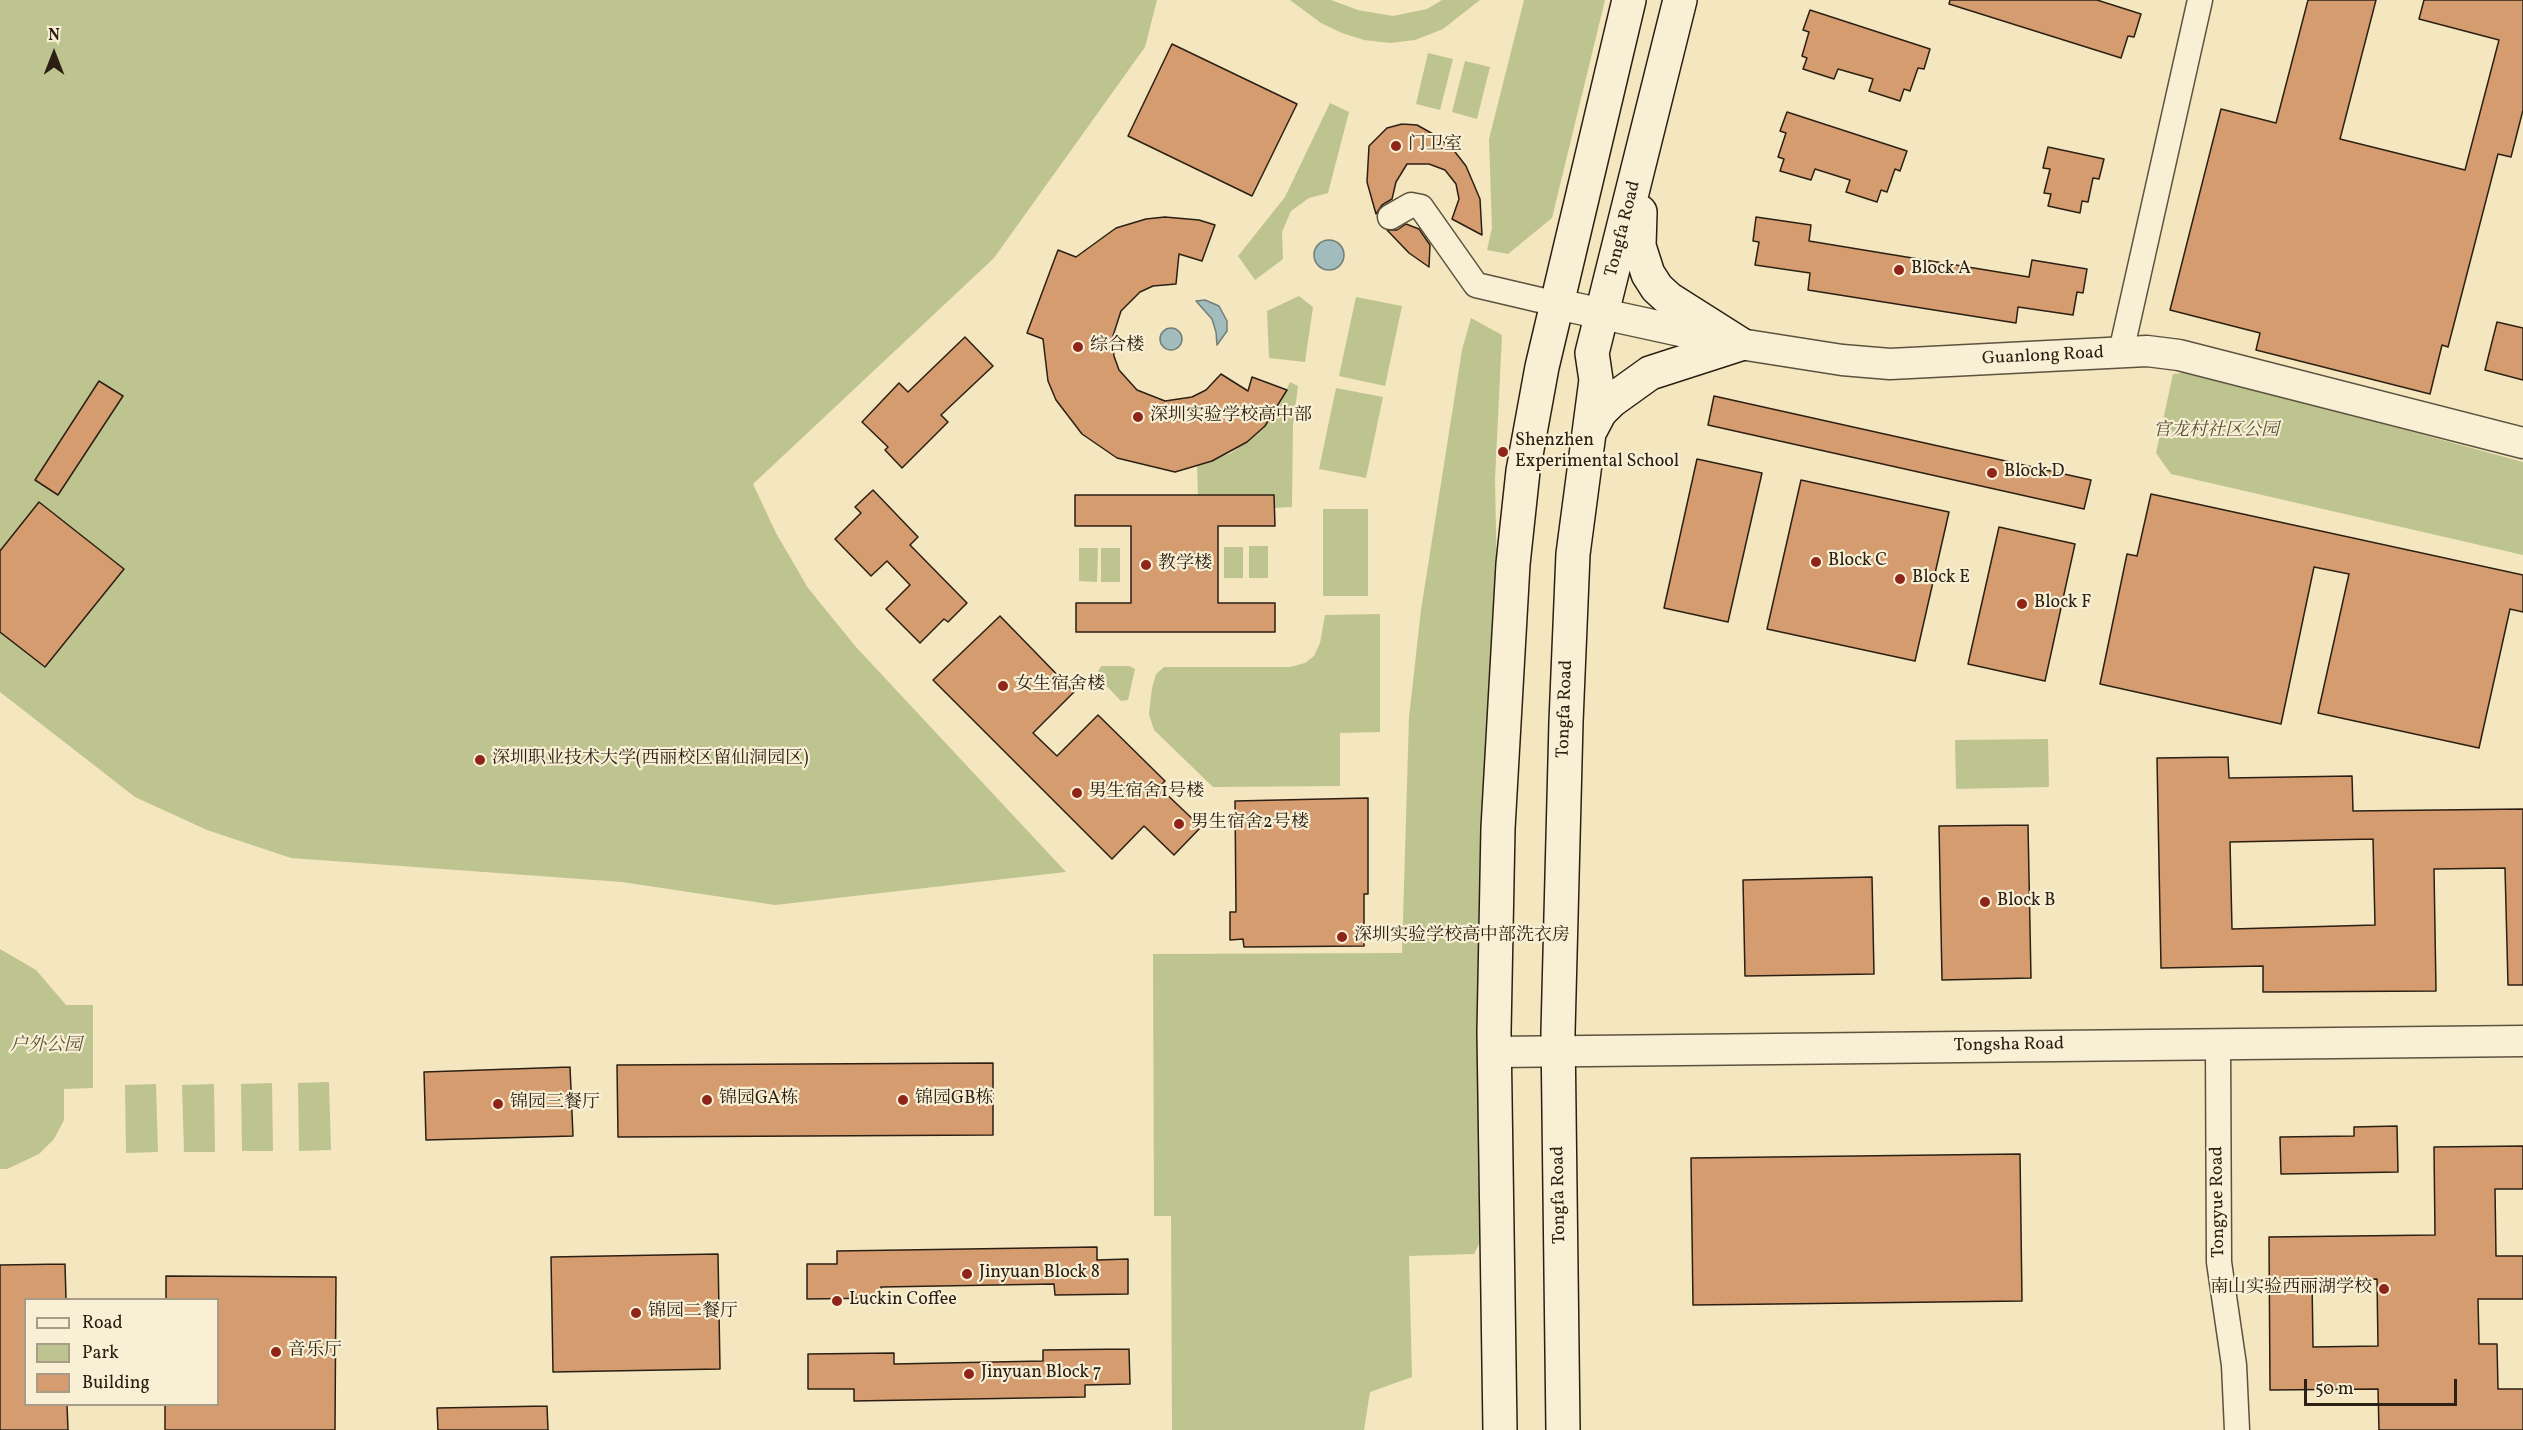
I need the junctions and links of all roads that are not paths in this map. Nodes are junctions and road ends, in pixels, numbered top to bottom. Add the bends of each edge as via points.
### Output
1 (1629, 0) edge
2 (1680, 0) edge
3 (2200, 0) edge
4 (1645, 147) junction
5 (1390, 217) dead end
6 (1557, 304) junction
7 (1602, 315) junction
8 (1740, 344) junction
9 (2121, 352) junction
10 (1587, 439) junction
11 (2523, 443) edge
12 (2523, 1041) edge
13 (2218, 1044) junction
14 (1494, 1052) junction
15 (1558, 1052) junction
16 (1500, 1430) edge
17 (1563, 1430) edge
18 (2237, 1430) edge

1 - 6 main road
2 - 4 main road, Tongfa Road
3 - 9 street
4 - 7 main road, Tongfa Road
4 - 8 main road via 1639,246 1648,274 1669,299
5 - 6 street via 1411,205 1420,207 1476,285
6 - 7 street, Guanlong Road
6 - 14 main road via 1530,431 1513,564 1498,828
7 - 8 street, Guanlong Road
7 - 10 main road, Tongfa Road via 1592,353 1596,380
8 - 9 street, Guanlong Road via 1890,364
8 - 10 main road via 1667,366 1634,383 1600,412
9 - 11 street, Guanlong Road via 2179,355
10 - 15 main road, Tongfa Road via 1576,519 1568,645
12 - 13 street, Tongsha Road
13 - 15 street, Tongsha Road
13 - 18 street, Tongyue Road via 2219,1262 2234,1365
14 - 15 street, Tongsha Road
14 - 16 main road
15 - 17 main road, Tongfa Road

